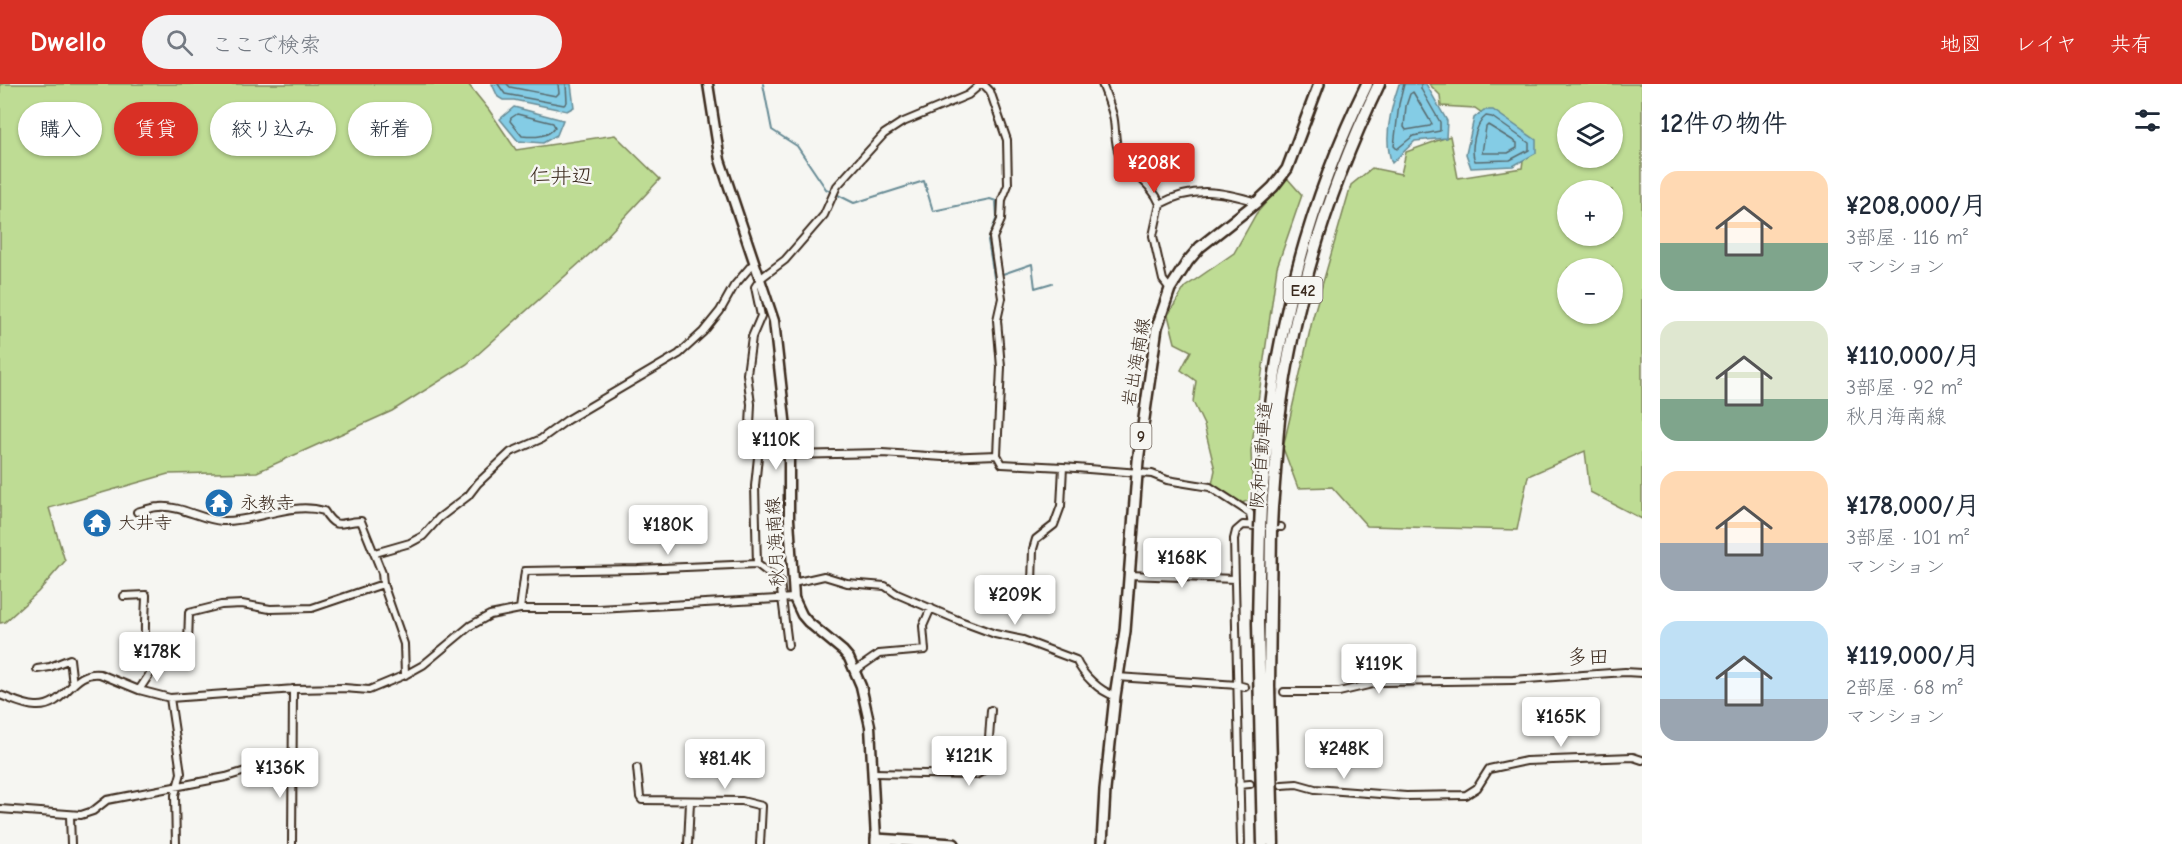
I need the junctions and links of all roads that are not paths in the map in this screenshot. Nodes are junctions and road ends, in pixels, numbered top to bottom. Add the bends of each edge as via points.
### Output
1 (708, 84) edge
2 (982, 84) edge
3 (1102, 84) edge
4 (1319, 84) edge
5 (1367, 84) edge
6 (1379, 84) edge
7 (1257, 202) junction
8 (1160, 204) junction
9 (756, 264) junction
10 (760, 278) junction
11 (1170, 289) junction
12 (789, 455) junction
13 (997, 455) junction
14 (1063, 467) junction
15 (1137, 472) junction
16 (1267, 507) junction
17 (136, 512) dead end
18 (1266, 527) junction
19 (375, 553) junction
20 (757, 564) junction
21 (1129, 575) junction
22 (1235, 579) junction
23 (793, 583) junction
24 (383, 584) junction
25 (1032, 584) dead end
26 (124, 596) dead end
27 (794, 598) junction
28 (782, 599) junction
29 (931, 608) junction
30 (520, 609) junction
31 (788, 645) dead end
32 (152, 668) junction
33 (37, 669) dead end
34 (856, 670) junction
35 (1642, 673) edge
36 (405, 675) junction
37 (1117, 677) junction
38 (73, 685) junction
39 (1241, 686) junction
40 (293, 689) junction
41 (139, 690) junction
42 (1284, 692) tunnel mouth
43 (0, 695) edge
44 (1115, 696) junction
45 (170, 698) junction
46 (991, 710) dead end
47 (294, 756) junction
48 (1642, 760) edge
49 (637, 768) dead end
50 (873, 773) junction
51 (1250, 784) dead end
52 (1282, 784) dead end
53 (1239, 785) junction
54 (178, 786) junction
55 (690, 802) junction
56 (0, 809) edge
57 (70, 816) junction
58 (876, 842) edge
59 (71, 844) edge
60 (176, 844) edge
61 (292, 844) edge
62 (687, 844) edge
63 (760, 844) edge
64 (954, 844) edge
65 (1102, 844) edge
66 (1240, 844) edge
67 (1263, 844) edge
68 (1273, 844) edge

1 - 9 main road, 秋月海南線 via 720,160
2 - 10 street via 968,95 884,134 837,186 824,215 785,260
2 - 13 street via 990,91 1007,140 1008,185 993,238 1002,298 997,320
3 - 8 street via 1113,116 1118,151 1148,184
4 - 7 main road, 岩出海南線 / 9 via 1287,169
5 - 16 highway, 阪和自動車道 / E42 via 1327,178 1293,290 1277,360
6 - 16 highway, 阪和自動車道 / E42 via 1345,157 1319,230 1303,292
7 - 8 street via 1218,193 1186,193
7 - 11 main road, 岩出海南線 / 9 via 1200,248
8 - 11 street via 1152,236 1163,280
9 - 10 main road, 秋月海南線
9 - 19 street via 734,286 703,332 679,354 541,439 511,452 423,536
10 - 12 main road, 秋月海南線 via 774,321
10 - 20 street via 755,292 761,316 752,337 747,374 750,426 758,457
11 - 15 main road, 岩出海南線 / 9 via 1157,327
12 - 13 street
12 - 23 main road, 秋月海南線
13 - 14 street via 1002,464
14 - 15 street
14 - 25 street via 1060,506 1054,525 1036,539 1033,549
15 - 18 street via 1210,487
15 - 21 main road, 岩出海南線 / 9
16 - 18 highway, 阪和自動車道 / E42, bridge
17 - 19 street via 160,506 229,521 315,508 324,511 335,525 361,521
18 - 22 street via 1243,525 1236,531
18 - 67 highway, 阪和自動車道 / E42 via 1258,623
18 - 68 highway, 阪和自動車道 / E42
19 - 24 street
20 - 28 street via 780,582
20 - 30 street via 525,571
21 - 22 street
21 - 37 main road, 岩出海南線 / 9
22 - 39 street
23 - 27 main road, 秋月海南線
23 - 29 street via 824,576 847,583 885,586
24 - 32 street via 312,608 270,609 242,604 189,613 188,643 157,659
24 - 36 street via 404,644
26 - 32 street via 146,595 146,649
27 - 28 street
27 - 34 main road, 秋月海南線 via 808,622 843,651
28 - 30 street via 599,609
28 - 31 street
29 - 34 street via 923,626 925,650 879,654
29 - 44 street via 1076,660 1087,676
30 - 36 street via 490,615 470,626
32 - 41 street
33 - 38 street via 70,659
34 - 50 main road, 秋月海南線 via 870,726
35 - 42 street via 1381,682 1339,692
36 - 40 street via 369,690
37 - 39 street
37 - 44 main road, 岩出海南線 / 9
38 - 41 street via 90,673
38 - 43 street via 54,702 37,707
39 - 53 street
40 - 45 street
40 - 47 street
41 - 45 street
44 - 65 main road, 岩出海南線 / 9
45 - 54 street via 181,773
46 - 50 street via 987,766 976,776
47 - 54 street via 225,777
47 - 61 street
48 - 52 street via 1633,757 1516,762 1489,769 1477,788 1466,795 1406,796
49 - 55 street via 642,800
50 - 58 main road, 秋月海南線
51 - 53 street
53 - 66 street
54 - 57 street via 107,800 93,811
54 - 60 street
55 - 62 street
55 - 63 street via 742,801 762,806
56 - 57 street
57 - 59 street
58 - 64 main road

